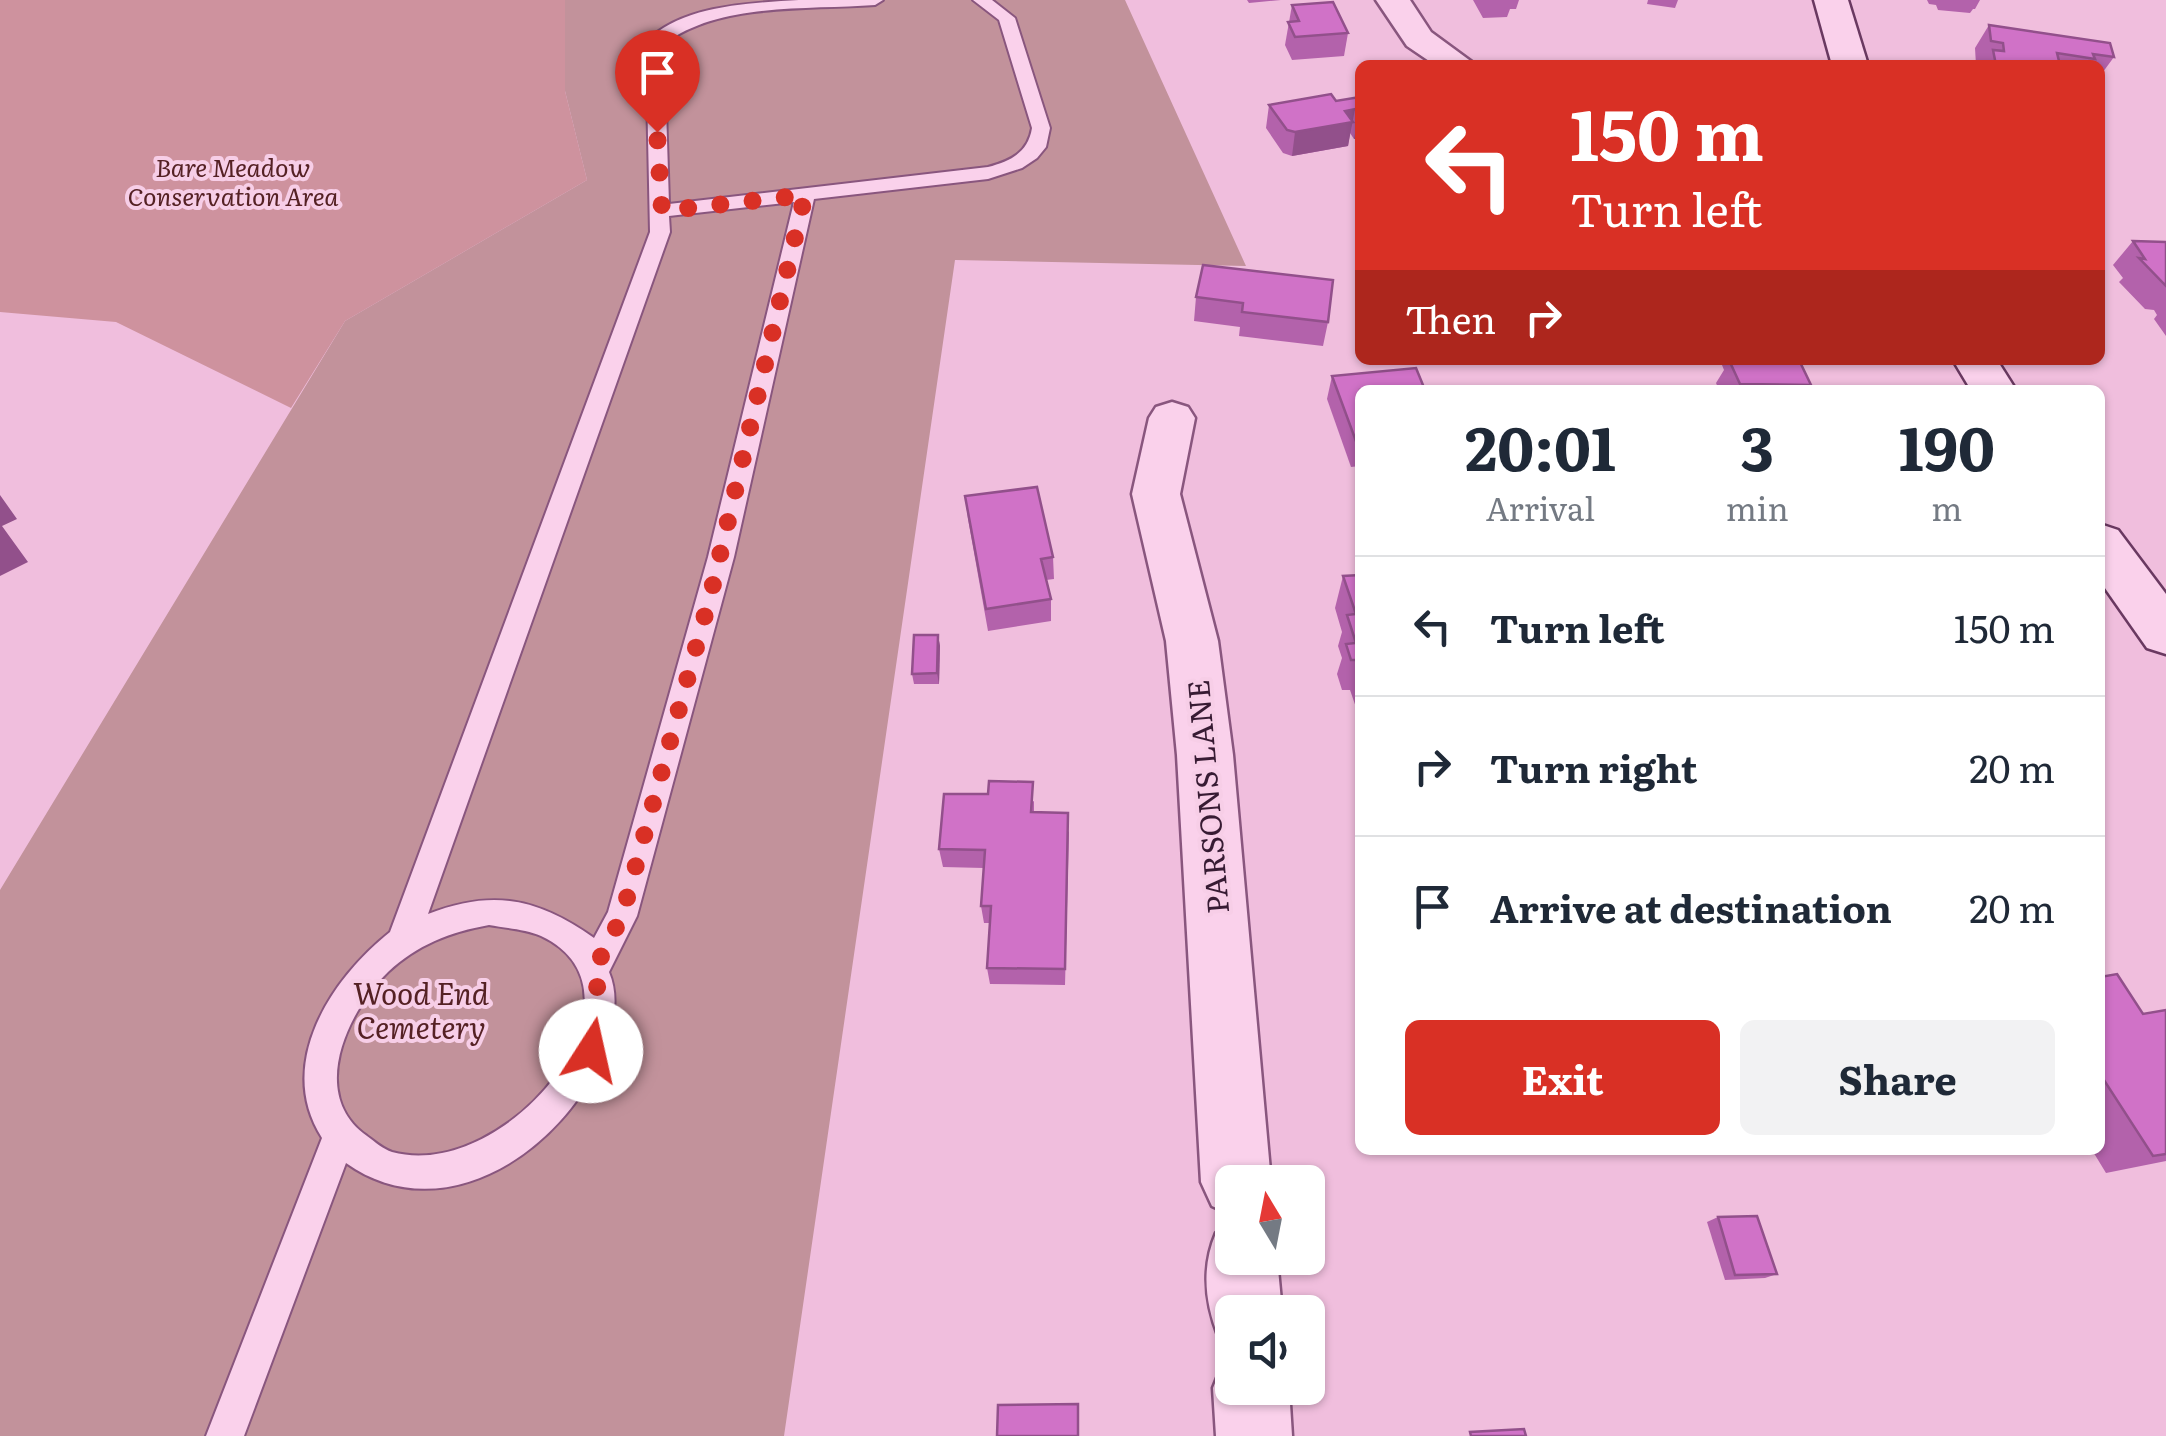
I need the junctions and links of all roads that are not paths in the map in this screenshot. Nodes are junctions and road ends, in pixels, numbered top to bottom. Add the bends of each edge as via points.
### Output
1 (875, 0) edge
2 (980, 0) edge
3 (1392, 0) edge
4 (1831, 0) edge
5 (1450, 60) edge
6 (1849, 60) edge
7 (805, 195) junction
8 (662, 211) junction
9 (1172, 418) dead end
10 (2105, 550) edge
11 (2166, 633) edge
12 (402, 942) junction
13 (594, 970) junction
14 (339, 1138) junction
15 (1235, 1165) edge
16 (1252, 1405) edge
17 (225, 1436) edge
18 (1254, 1436) edge

1 - 8 lane via 706,16 664,32 652,52
2 - 7 lane via 1008,24 1042,128 1033,153 988,173
3 - 5 street via 1419,39
4 - 6 street
7 - 8 lane
7 - 13 lane via 710,595 622,916
8 - 12 lane via 654,251
9 - 15 street, PARSONS LANE via 1156,494 1192,641
10 - 11 street
12 - 13 lane via 459,916 517,912 564,930
12 - 14 lane via 355,985 326,1036 320,1091
13 - 14 lane via 599,1022 591,1051 566,1094 530,1132 472,1164 425,1172 382,1167
14 - 17 lane
16 - 18 street

